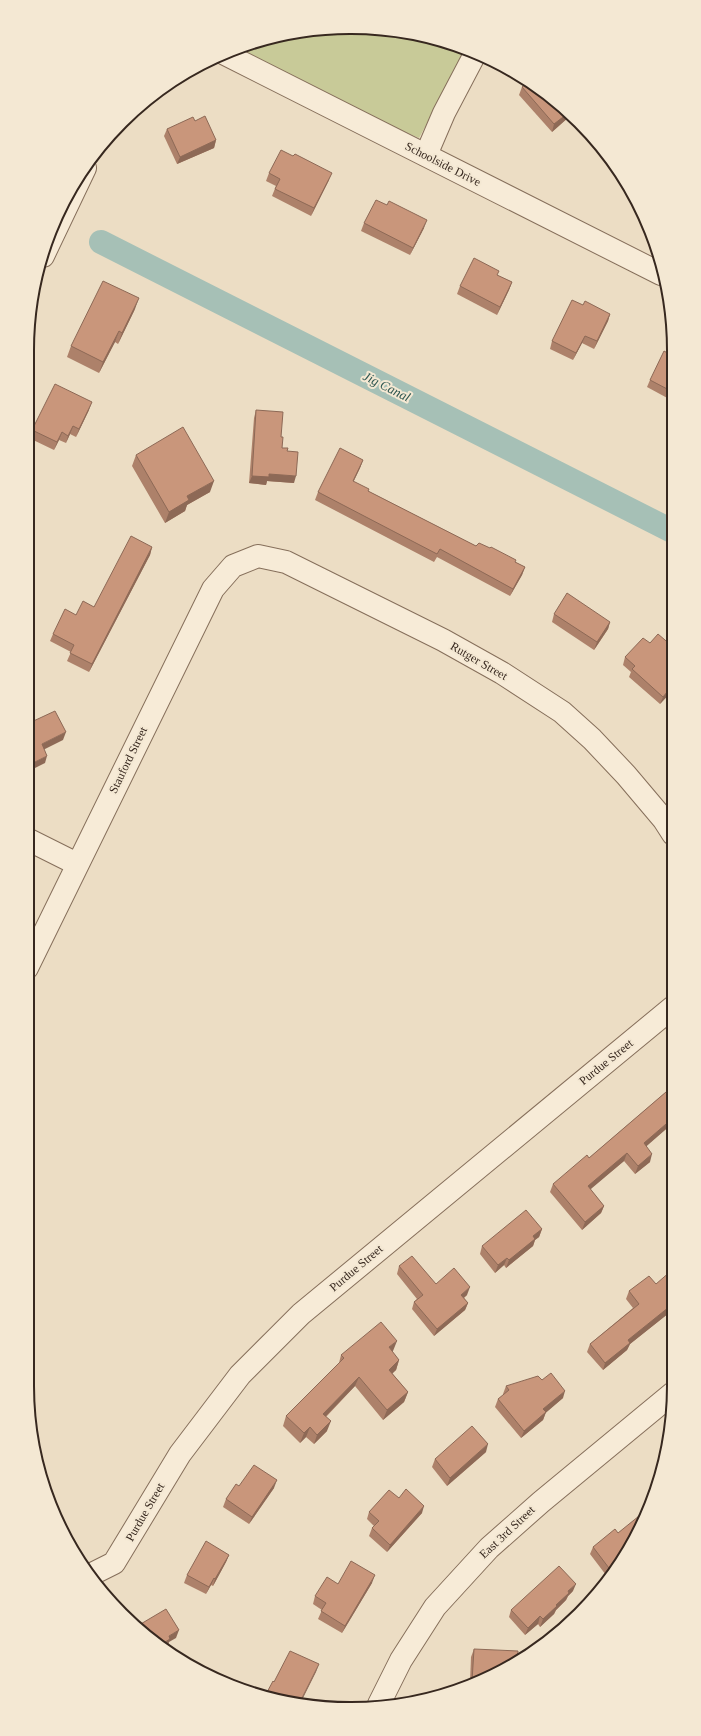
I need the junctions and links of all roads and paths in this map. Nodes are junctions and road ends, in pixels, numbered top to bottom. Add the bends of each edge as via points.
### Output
1 (231, 57) edge
2 (473, 58) edge
3 (426, 155) junction
4 (657, 272) edge
5 (242, 563) joint
6 (667, 825) edge
7 (34, 842) edge
8 (77, 864) junction
9 (34, 953) edge
10 (667, 1012) edge
11 (666, 1398) edge
12 (95, 1573) edge
13 (381, 1700) edge

1 - 3 street, Schoolside Drive
2 - 3 street via 444,113
3 - 4 street, Schoolside Drive
5 - 6 street, Rutger Street via 258,556 286,562 443,640 502,673 562,712 592,739
5 - 8 street, Stauford Street via 233,566 213,589
7 - 8 street
8 - 9 street, Stauford Street
10 - 12 street, Purdue Street via 301,1314 240,1375 180,1454 114,1564
11 - 13 street, East 3rd Street via 489,1548 436,1607 401,1660

